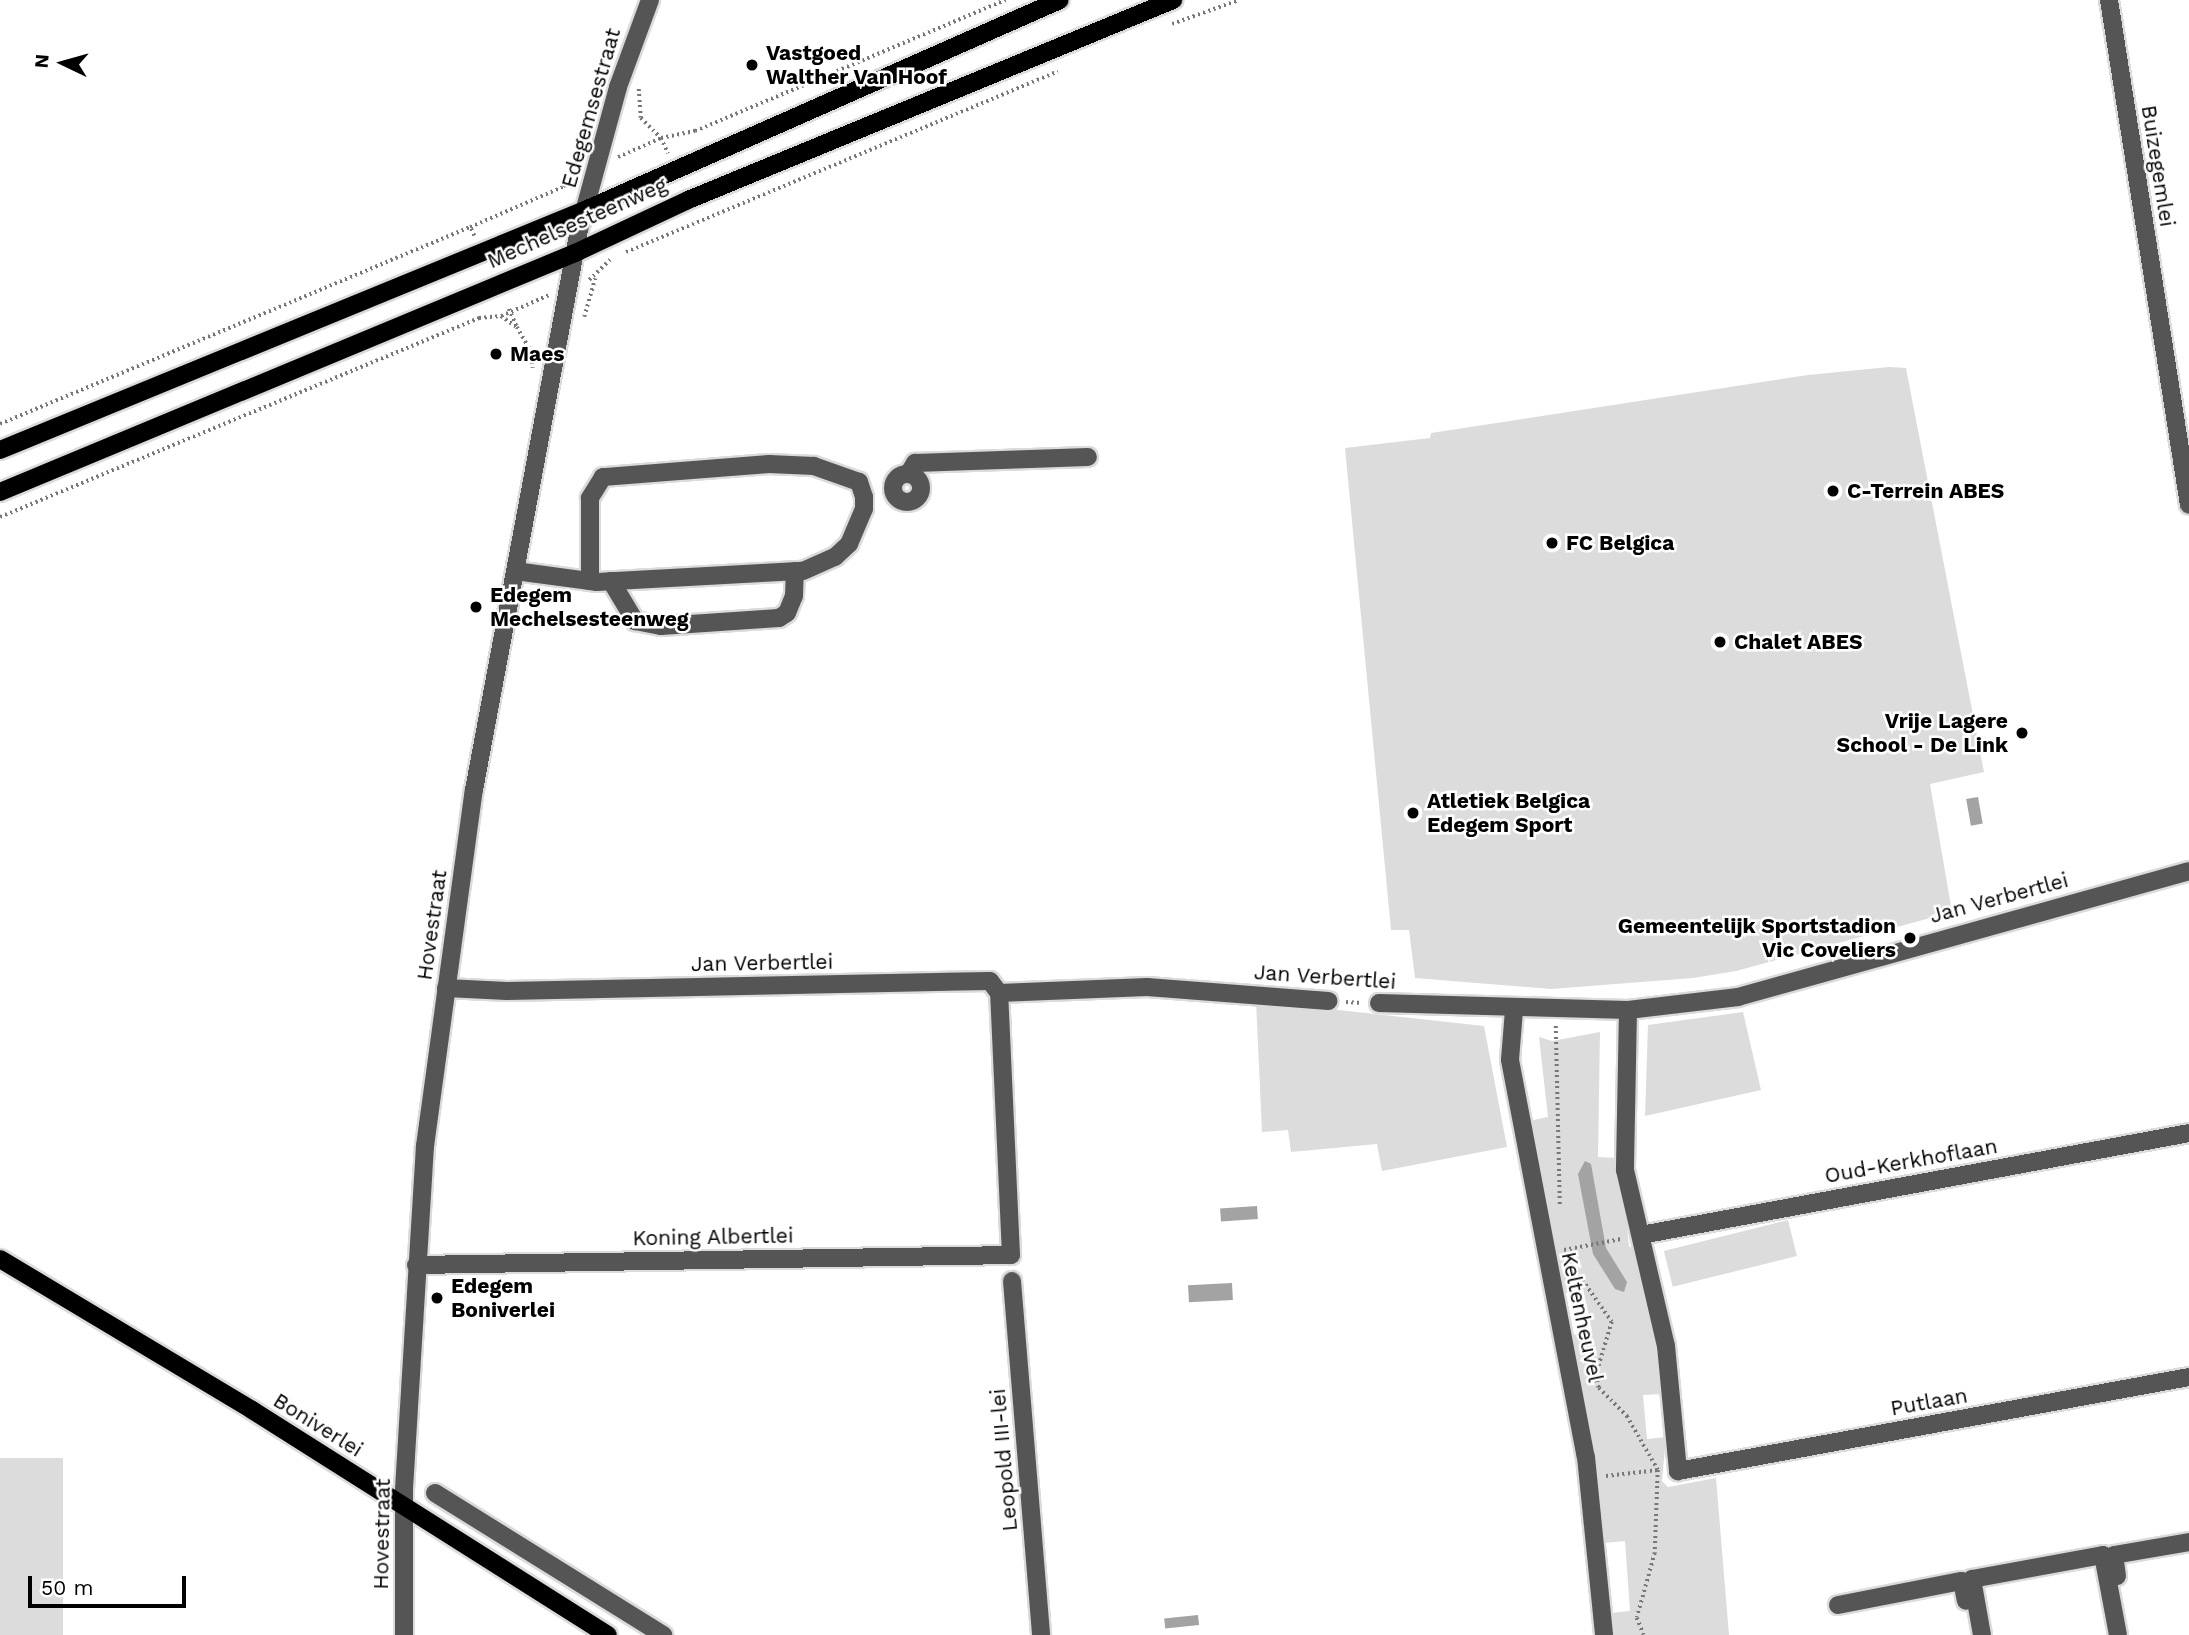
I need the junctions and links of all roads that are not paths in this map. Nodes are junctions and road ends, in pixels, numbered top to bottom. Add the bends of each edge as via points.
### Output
1 (650, 0) edge
2 (1060, 0) edge
3 (1173, 0) edge
4 (2109, 0) edge
5 (585, 211) junction
6 (579, 230) joint
7 (575, 253) junction
8 (0, 450) edge
9 (1088, 457) dead end
10 (0, 492) edge
11 (864, 497) junction
12 (2189, 505) edge
13 (795, 571) junction
14 (515, 572) junction
15 (590, 581) junction
16 (611, 582) junction
17 (2189, 871) edge
18 (446, 988) junction
19 (999, 993) junction
20 (1328, 1001) road end
21 (1378, 1003) road end
22 (1514, 1010) junction
23 (1628, 1010) junction
24 (2189, 1133) edge
25 (1641, 1235) junction
26 (0, 1259) edge
27 (416, 1265) junction
28 (1012, 1280) dead end
29 (2189, 1377) edge
30 (435, 1493) dead end
31 (404, 1510) junction
32 (2189, 1542) edge
33 (1838, 1605) dead end
34 (404, 1635) edge
35 (608, 1635) edge
36 (663, 1635) edge
37 (1041, 1635) edge
38 (1604, 1635) edge
39 (1972, 1635) edge
40 (1982, 1635) edge
41 (2118, 1635) edge
42 (2127, 1635) edge

1 - 5 street, Edegemsestraat via 621,75
2 - 5 main road, Mechelsesteenweg
3 - 7 main road, Mechelsesteenweg via 688,200
4 - 12 street, Buizegemlei
5 - 6 street, Edegemsestraat
5 - 8 main road, Mechelsesteenweg
6 - 7 street, Hovestraat
7 - 10 main road, Mechelsesteenweg
7 - 14 street, Hovestraat
9 - 11 street via 915,463
11 - 13 street via 864,509 849,544 835,557
11 - 15 street via 859,482 814,466 769,464 603,477 590,498
13 - 16 street
13 - 16 street via 794,596 787,613 779,618 661,626 635,621
14 - 15 street
14 - 18 street, Hovestraat via 474,790
15 - 16 street
17 - 23 street, Jan Verbertlei via 1738,997
18 - 19 street, Jan Verbertlei via 507,991 990,981
18 - 27 street, Hovestraat via 425,1146
19 - 20 street, Jan Verbertlei via 1147,987
19 - 27 street, Koning Albertlei via 1011,1255
21 - 22 street, Jan Verbertlei
22 - 23 street, Jan Verbertlei
22 - 38 street, Keltenheuvel via 1510,1060 1587,1478
23 - 25 street via 1625,1170
24 - 25 street, Oud-Kerkhoflaan
25 - 29 street, Putlaan via 1666,1346 1678,1471
26 - 31 main road, Boniverlei via 253,1410
27 - 31 street, Hovestraat
28 - 37 street, Leopold III-lei
30 - 36 street
31 - 34 street, Hovestraat
31 - 35 main road, Boniverlei
32 - 42 street via 2114,1555
33 - 39 street via 1962,1581
40 - 41 street via 1972,1579 2103,1555

